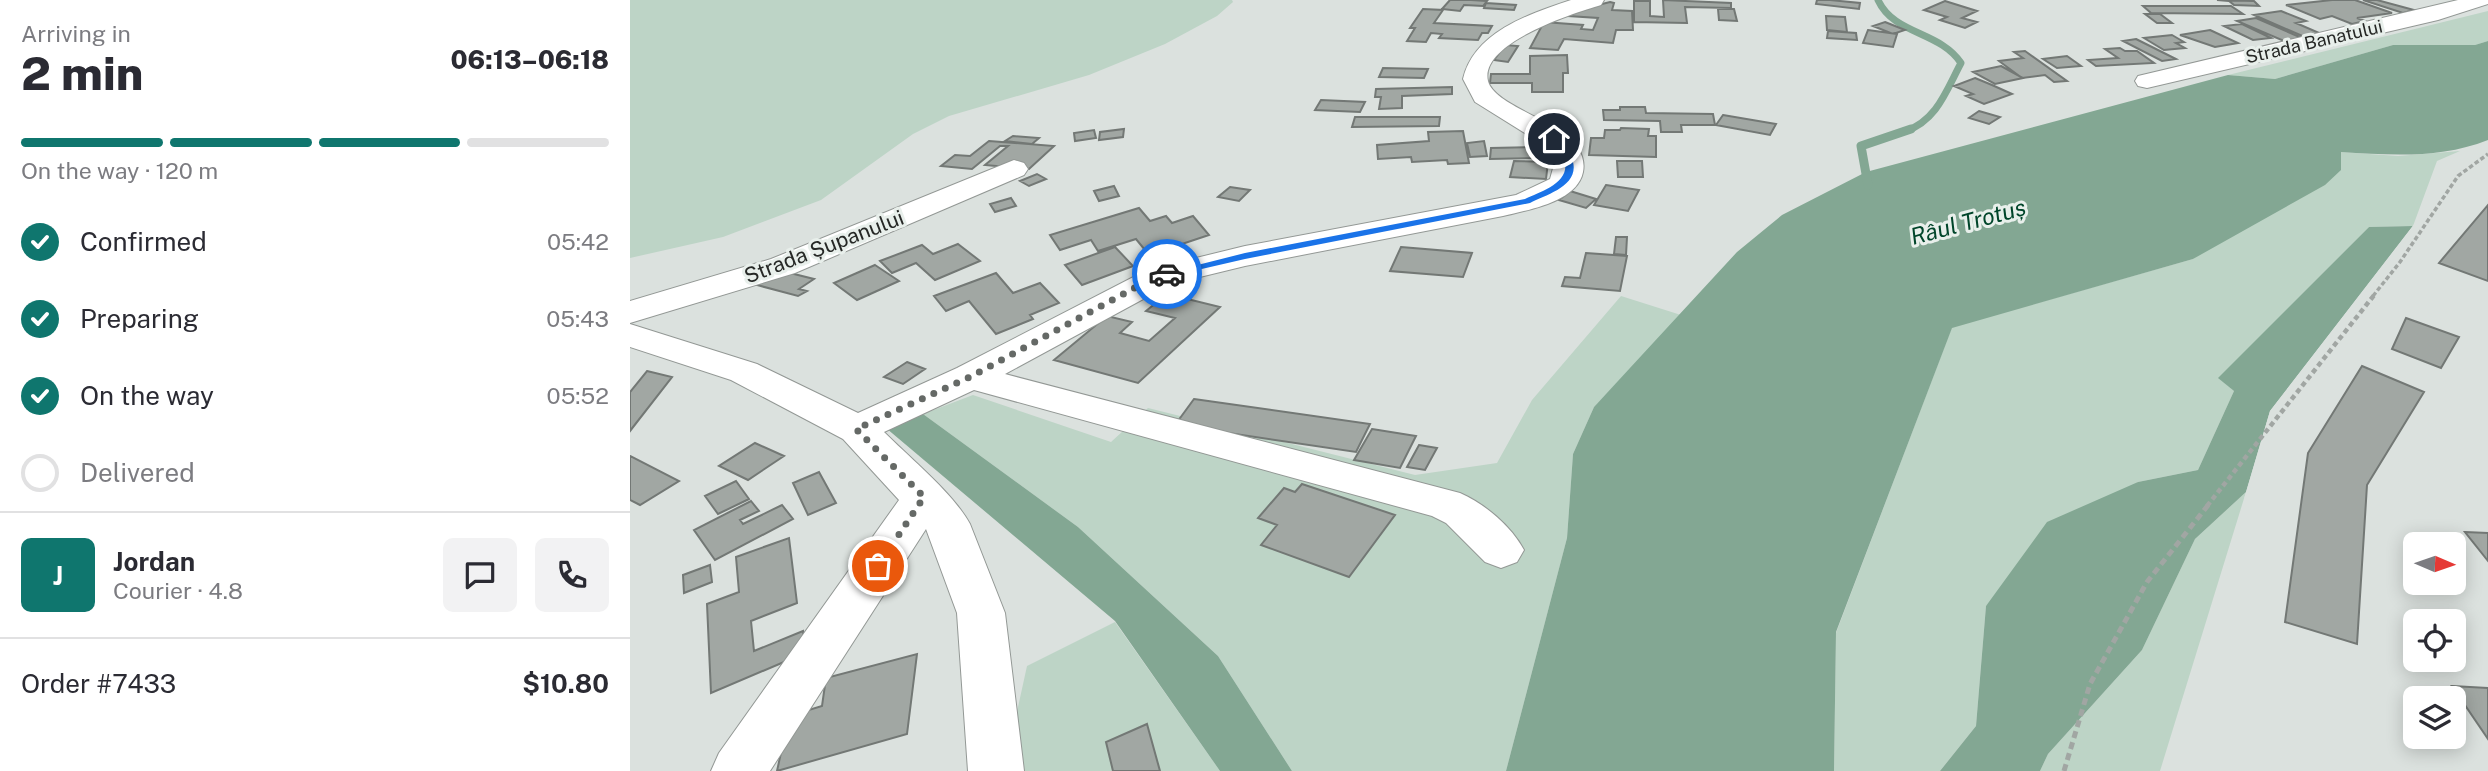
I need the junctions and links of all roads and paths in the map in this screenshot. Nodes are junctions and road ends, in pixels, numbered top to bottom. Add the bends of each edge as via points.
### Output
1 (1594, 0) edge
2 (2480, 0) edge
3 (2147, 81) dead end
4 (2488, 155) edge
5 (1014, 169) dead end
6 (630, 312) edge
7 (630, 335) edge
8 (970, 377) junction
9 (856, 429) junction
10 (924, 497) junction
11 (1501, 550) dead end
12 (739, 771) edge
13 (996, 771) edge
14 (2064, 771) edge

1 - 8 street via 1528,24 1491,47 1476,69 1476,89 1484,97 1554,139 1563,150 1569,161 1568,174 1548,193 1503,207 1159,277
2 - 3 street, Strada Banatului
4 - 14 path via 2458,176 2400,262 2147,582 2090,684
5 - 6 street, Strada Șupanului via 783,266
7 - 9 street via 744,372
8 - 9 street
8 - 11 street via 1444,504 1462,512
9 - 10 street
10 - 12 street
10 - 13 street via 948,524 981,613

